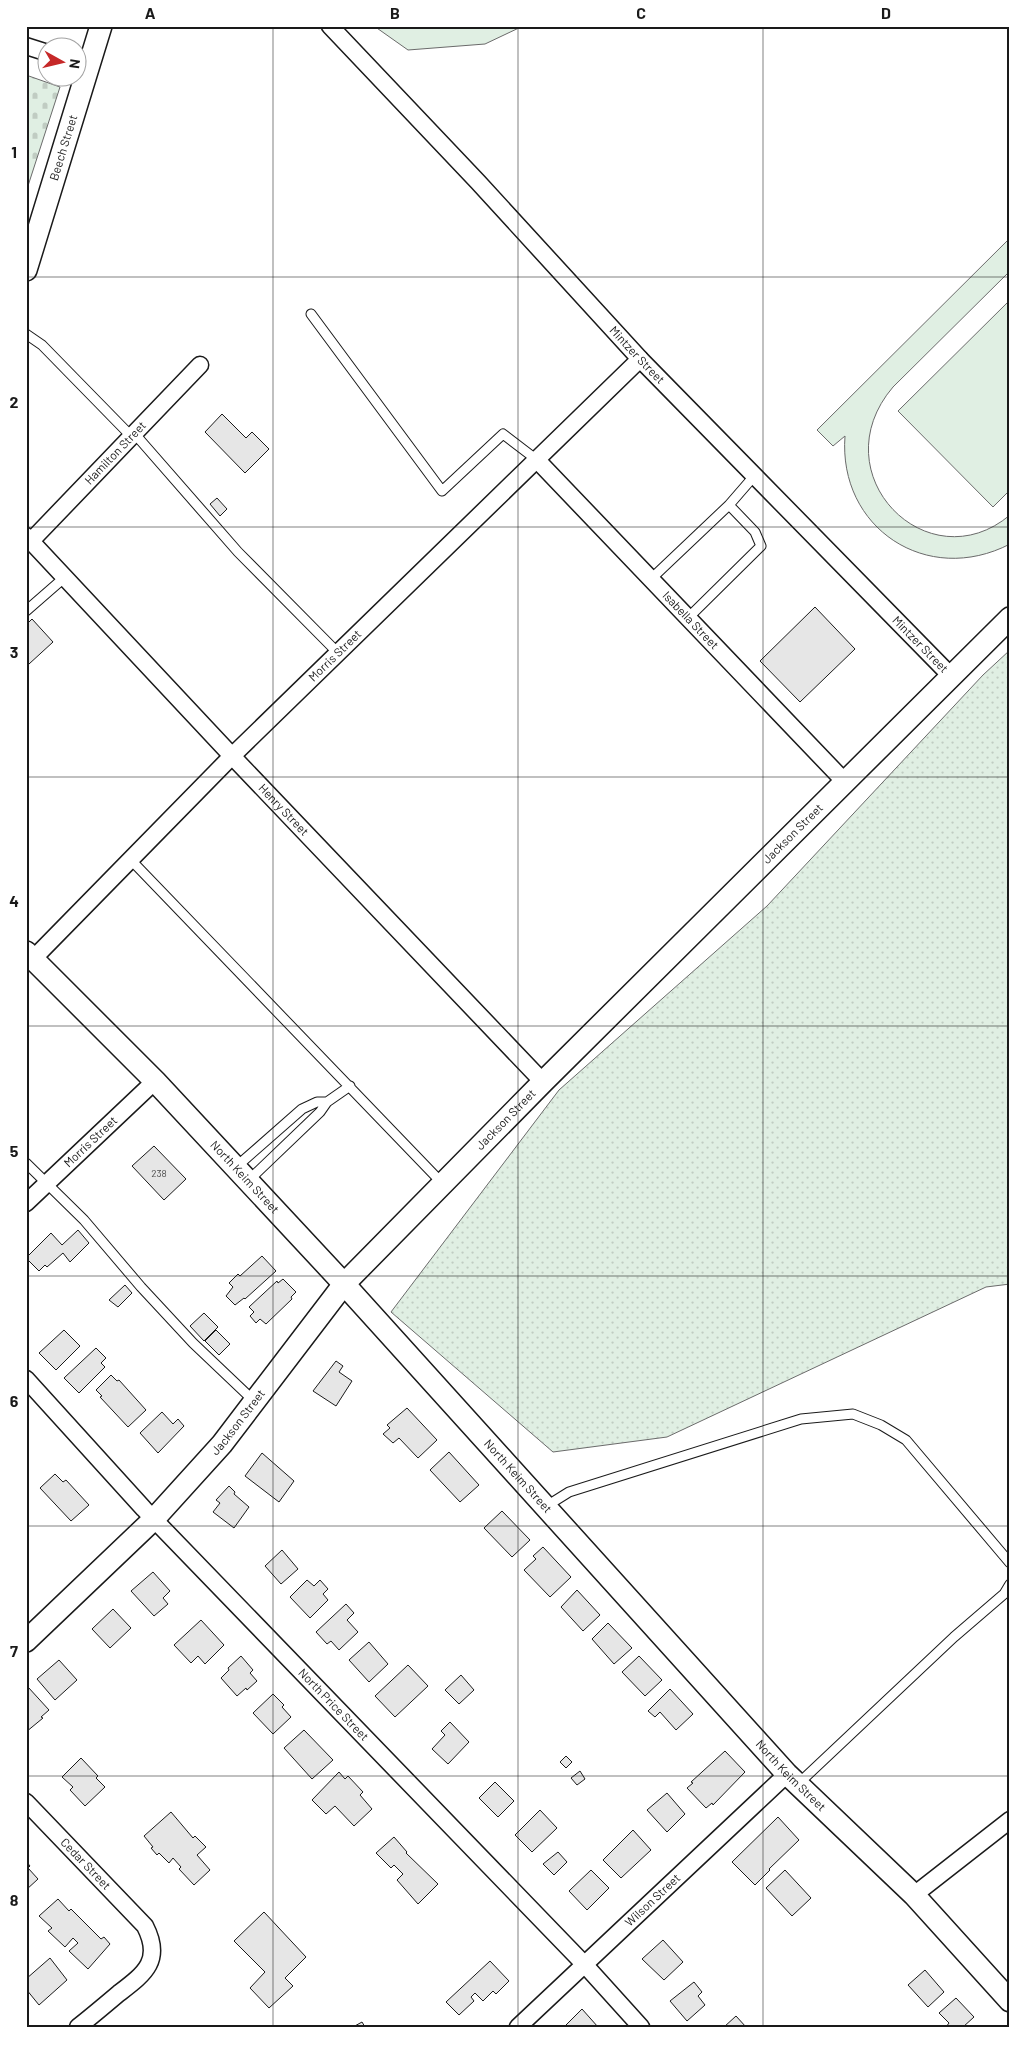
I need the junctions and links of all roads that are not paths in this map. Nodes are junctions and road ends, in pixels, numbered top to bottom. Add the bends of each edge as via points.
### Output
1 (101, 26) edge
2 (330, 26) edge
3 (26, 46) edge
4 (38, 50) edge
5 (88, 54) edge
6 (77, 88) edge
7 (26, 270) edge
8 (311, 314) dead end
9 (26, 334) edge
10 (640, 359) junction
11 (200, 364) dead end
12 (133, 435) junction
13 (537, 460) junction
14 (755, 475) junction
15 (729, 506) junction
16 (29, 538) edge
17 (65, 577) junction
18 (651, 580) junction
19 (26, 611) edge
20 (688, 618) junction
21 (1010, 618) edge
22 (338, 653) junction
23 (951, 676) junction
24 (232, 756) junction
25 (845, 782) junction
26 (130, 859) junction
27 (29, 955) edge
28 (155, 1081) junction
29 (543, 1082) junction
30 (350, 1086) junction
31 (327, 1102) junction
32 (26, 1163) edge
33 (241, 1175) junction
34 (442, 1183) junction
35 (47, 1184) junction
36 (26, 1203) edge
37 (344, 1284) junction
38 (26, 1380) edge
39 (255, 1402) junction
40 (545, 1507) junction
41 (154, 1519) junction
42 (1010, 1563) edge
43 (1010, 1584) edge
44 (26, 1641) edge
45 (793, 1779) junction
46 (26, 1802) edge
47 (1010, 1820) edge
48 (914, 1895) junction
49 (585, 1965) junction
50 (1010, 2001) edge
51 (78, 2027) edge
52 (518, 2027) edge
53 (641, 2027) edge

1 - 5 street, Beech Street
2 - 10 street, Mintzer Street
3 - 4 street
6 - 7 street, Beech Street
8 - 13 lane via 442,491 503,434
9 - 12 lane via 42,345
10 - 13 street, Morris Street
10 - 14 street, Mintzer Street
11 - 12 street, Hamilton Street
12 - 16 street, Hamilton Street
12 - 22 lane via 238,552
13 - 18 street, Isabella Street
13 - 22 street, Morris Street
14 - 15 lane
14 - 23 street, Mintzer Street
15 - 18 lane
15 - 20 lane via 755,532 761,546
16 - 17 street, Henry Street
17 - 19 lane
17 - 24 street, Henry Street
18 - 20 street, Isabella Street
20 - 25 street, Isabella Street
21 - 23 street, Jackson Street
22 - 24 street, Morris Street
23 - 25 street, Jackson Street
24 - 26 street, Morris Street
24 - 29 street, Henry Street
25 - 29 street, Jackson Street
26 - 27 street, Morris Street
26 - 30 lane
27 - 28 street, North Keim Street
28 - 33 street, North Keim Street
28 - 35 street, Morris Street
29 - 34 street, Jackson Street
30 - 31 lane
30 - 34 lane
31 - 33 lane via 320,1112
31 - 33 lane via 317,1102 302,1109
32 - 35 lane
33 - 37 street, North Keim Street
34 - 37 street, Jackson Street
35 - 36 street, Morris Street
35 - 39 lane via 84,1220 193,1343
37 - 39 street, Jackson Street
37 - 40 street, North Keim Street
38 - 41 street, North Price Street
39 - 41 street, Jackson Street
40 - 42 lane via 569,1492 763,1429 801,1418 853,1414 882,1425 906,1440
40 - 45 street, North Keim Street
41 - 44 street, Jackson Street
41 - 49 street, North Price Street
43 - 45 lane via 1004,1594
45 - 48 street, North Keim Street
45 - 49 street, Wilson Street
46 - 51 street, Cedar Street via 145,1926 152,1942 151,1960 142,1976
47 - 48 street
48 - 50 street, North Keim Street
49 - 52 street, Wilson Street
49 - 53 street, North Price Street

